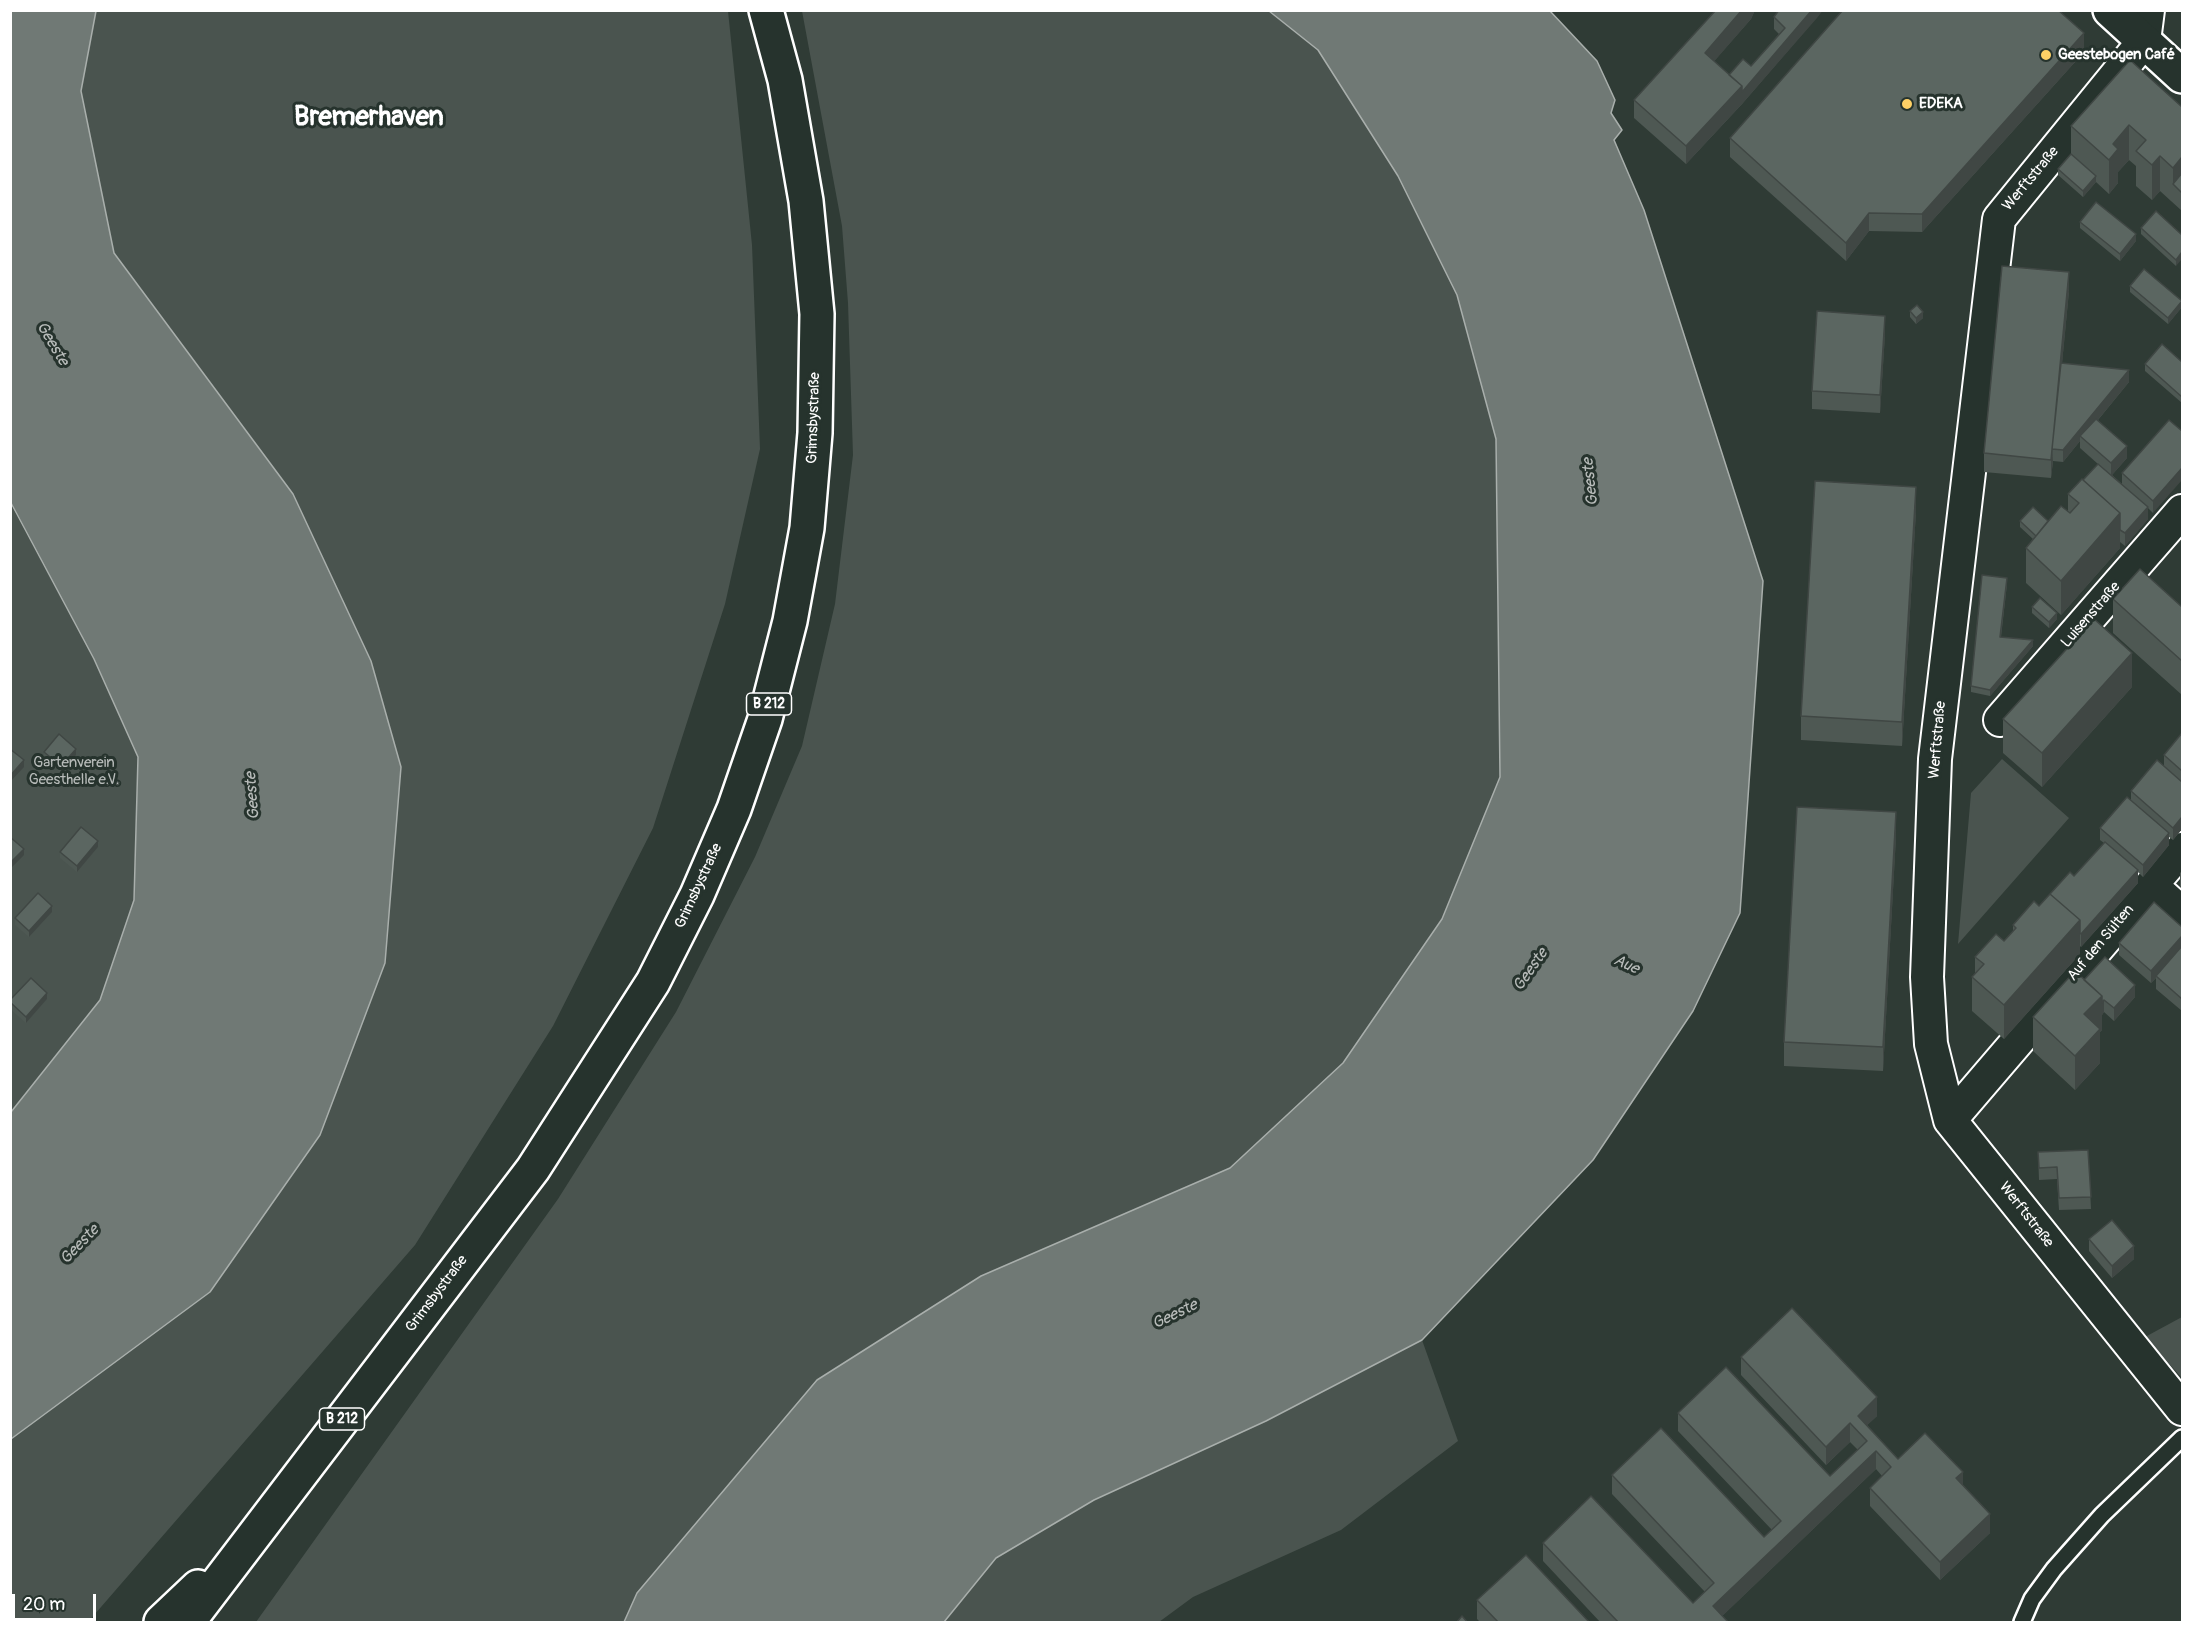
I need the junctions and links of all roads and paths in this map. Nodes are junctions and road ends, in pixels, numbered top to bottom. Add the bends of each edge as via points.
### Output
1 (766, 10) edge
2 (2110, 10) edge
3 (2146, 26) edge
4 (2182, 76) edge
5 (2182, 511) edge
6 (2000, 720) dead end
7 (2182, 849) edge
8 (2151, 885) junction
9 (2182, 913) edge
10 (1950, 1120) junction
11 (2182, 1409) edge
12 (2182, 1438) edge
13 (260, 1528) junction
14 (160, 1623) edge
15 (188, 1623) edge
16 (211, 1623) edge
17 (2022, 1623) edge

1 - 13 main road, Grimsbystraße / B 212 via 785,80 806,201 817,314 815,433 807,528 790,621 765,719 734,809 698,895 653,982 533,1169
2 - 3 main road
3 - 4 main road
3 - 10 street, Werftstraße via 1999,219 1935,759 1930,1044
5 - 6 street, Luisenstraße
7 - 8 street, Auf den Sülten
8 - 9 street
8 - 10 street, Auf den Sülten
10 - 11 street, Werftstraße
12 - 17 lane via 2102,1515 2054,1569 2032,1599
13 - 14 main road
13 - 15 main road, Grimsbystraße / B 212
13 - 16 main road

